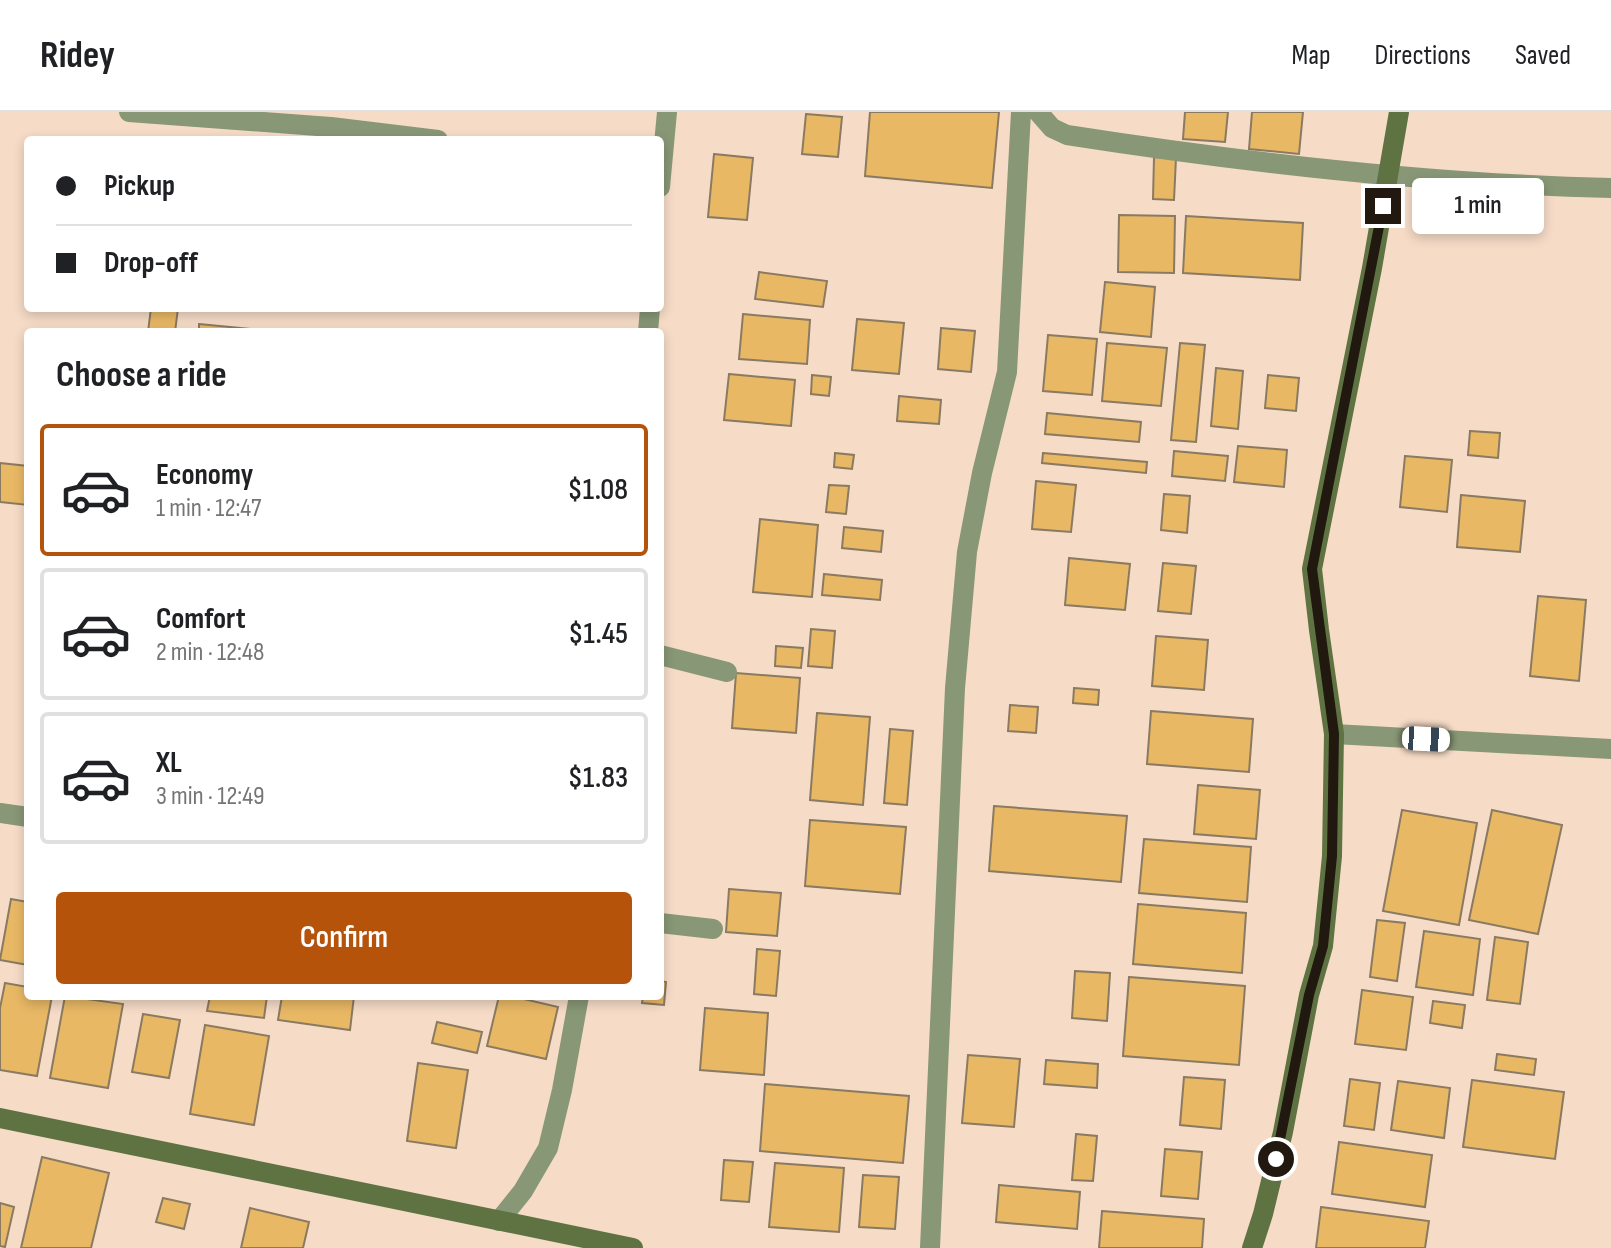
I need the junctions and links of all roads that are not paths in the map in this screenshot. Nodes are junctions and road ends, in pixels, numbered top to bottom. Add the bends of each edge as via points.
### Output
1 (129, 112) edge
2 (667, 112) edge
3 (1021, 112) edge
4 (1038, 112) edge
5 (1399, 112) edge
6 (405, 136) edge
7 (664, 136) edge
8 (1388, 176) junction
9 (1611, 188) edge
10 (664, 656) edge
11 (727, 672) dead end
12 (1334, 734) junction
13 (1611, 749) edge
14 (0, 813) edge
15 (24, 816) edge
16 (664, 923) edge
17 (713, 929) dead end
18 (578, 1000) edge
19 (0, 1118) edge
20 (499, 1221) junction
21 (633, 1248) edge
22 (930, 1248) edge
23 (1252, 1248) edge

1 - 6 street
2 - 7 street
3 - 22 street via 1007,372 967,552 956,673
4 - 8 street via 1067,135
5 - 8 street
8 - 9 street
8 - 12 street via 1312,569
10 - 11 street
12 - 13 street
12 - 23 street via 1332,856 1323,946
14 - 15 street
16 - 17 street
18 - 20 street via 548,1148
19 - 20 street
20 - 21 street

